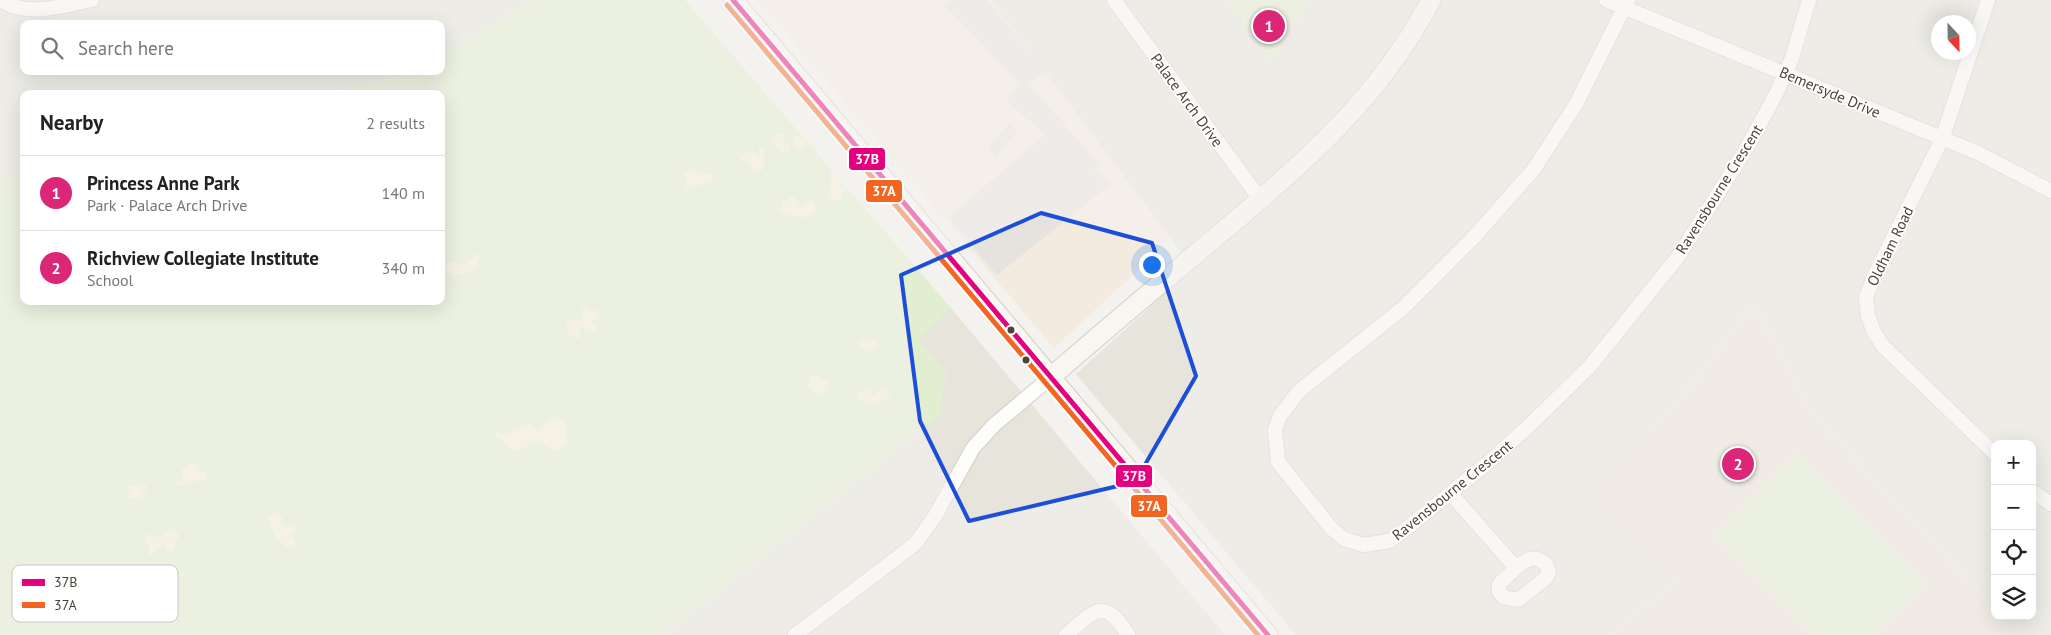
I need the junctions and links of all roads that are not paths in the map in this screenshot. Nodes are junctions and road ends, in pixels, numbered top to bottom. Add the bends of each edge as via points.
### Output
1 (0, 0) edge
2 (92, 0) edge
3 (733, 0) edge
4 (1114, 0) edge
5 (1432, 0) edge
6 (1606, 0) edge
7 (1809, 0) edge
8 (1988, 0) edge
9 (1627, 4) edge
10 (1785, 74) junction
11 (1942, 139) junction
12 (2051, 191) edge
13 (1260, 199) junction
14 (1051, 377) junction
15 (1991, 450) edge
16 (1451, 494) junction
17 (2036, 494) edge
18 (2051, 504) edge
19 (1516, 568) dead end
20 (796, 635) edge
21 (1066, 635) edge
22 (1128, 635) edge
23 (1268, 635) edge

1 - 2 street via 14,7 32,10
3 - 14 main road
4 - 13 street, Palace Arch Drive
5 - 13 main road via 1391,65 1358,106 1324,143
6 - 9 street, Bemersyde Drive
7 - 10 street, Ravensbourne Crescent
8 - 11 street, Oldham Road
9 - 10 street, Bemersyde Drive
9 - 16 street, Ravensbourne Crescent via 1576,104 1534,169 1474,237 1403,308 1300,391 1280,416 1275,430 1278,462 1330,528 1344,538 1364,545 1389,541
10 - 11 street, Bemersyde Drive
10 - 16 street, Ravensbourne Crescent via 1746,151 1676,258 1590,366 1532,423
11 - 12 street, Bemersyde Drive via 2010,168
11 - 15 street, Oldham Road via 1866,297 1868,316 1883,346
13 - 14 main road
14 - 20 street via 972,448 935,516 915,544
14 - 23 main road
16 - 19 street
17 - 18 street
21 - 22 street via 1088,614 1099,610 1111,613

